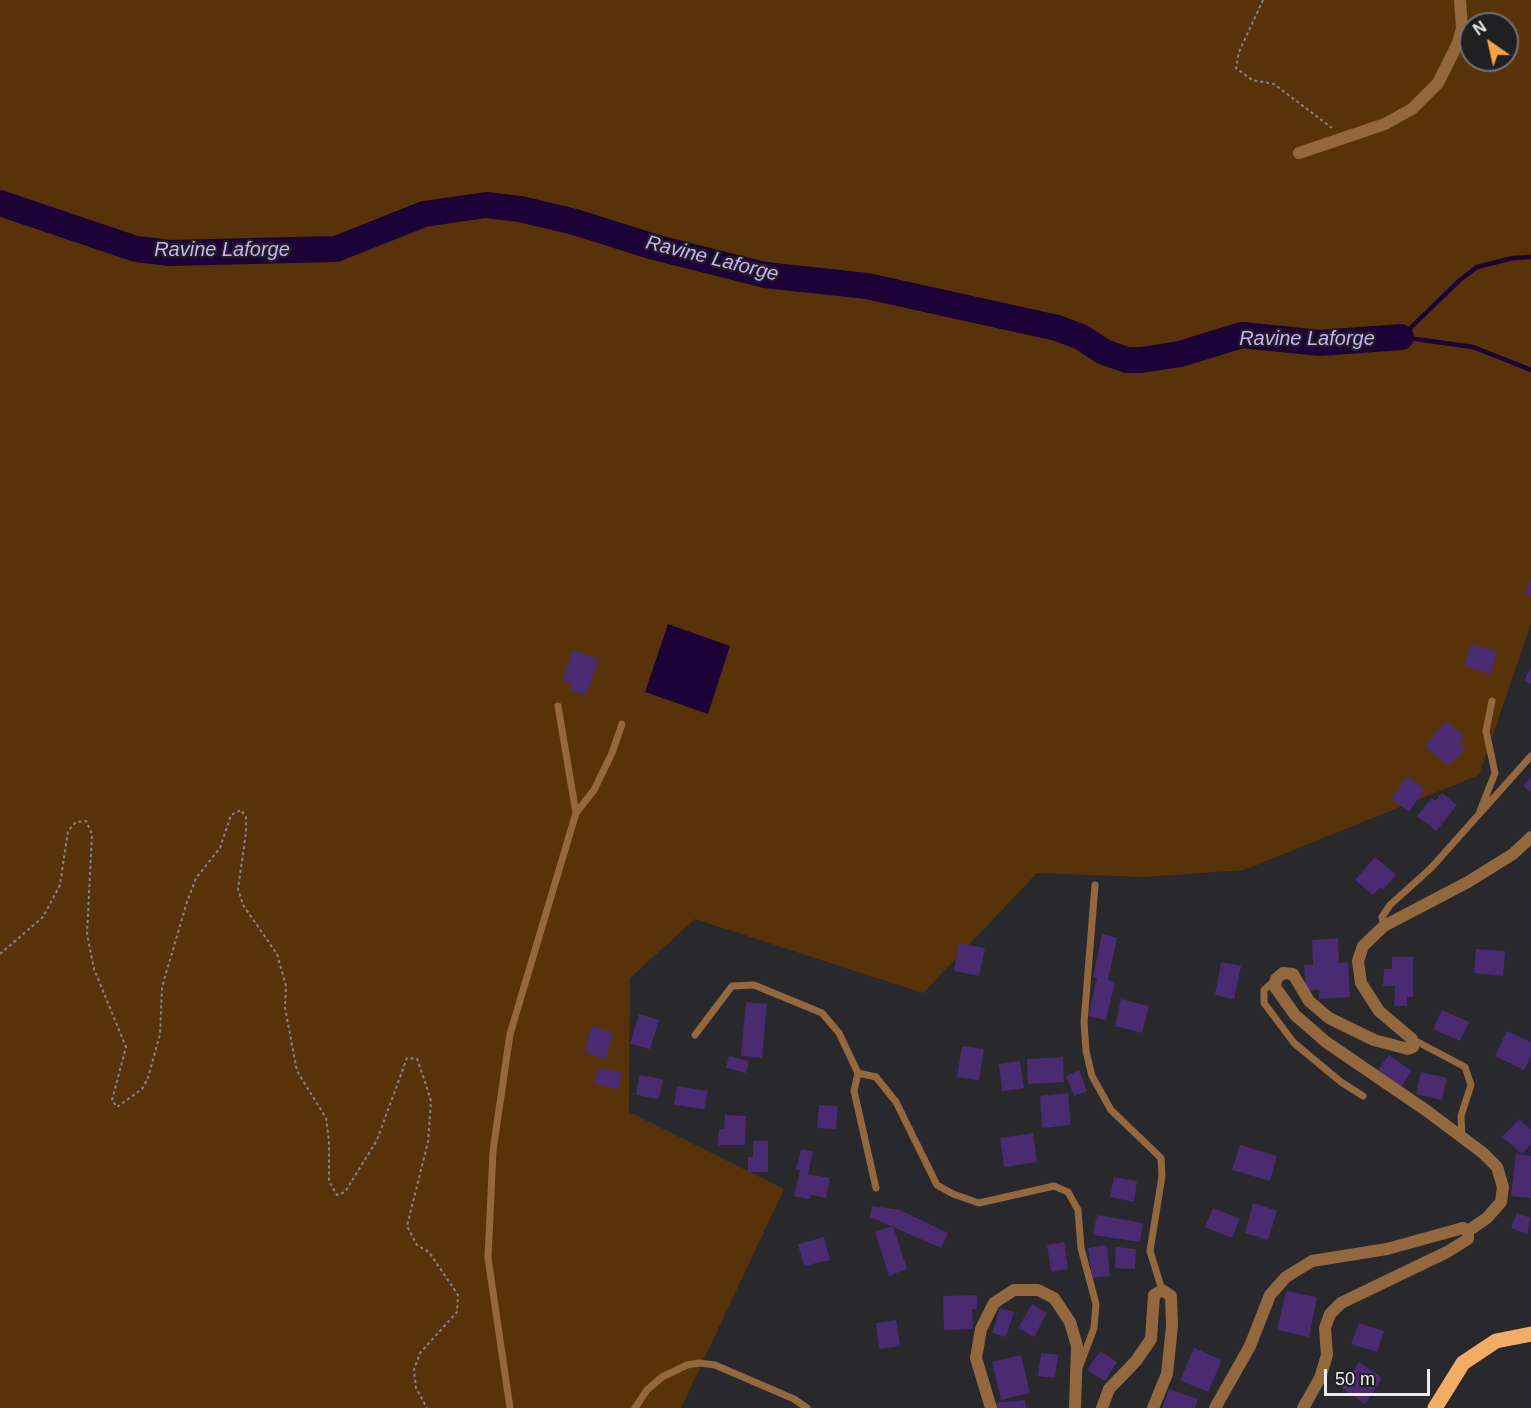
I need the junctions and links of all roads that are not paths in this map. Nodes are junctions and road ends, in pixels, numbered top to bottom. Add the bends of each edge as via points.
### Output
1 (1460, 0) edge
2 (1299, 153) dead end
3 (1492, 701) dead end
4 (558, 706) dead end
5 (622, 724) dead end
6 (1531, 756) edge
7 (576, 813) junction
8 (1478, 816) junction
9 (1531, 837) edge
10 (1095, 885) dead end
11 (1384, 926) junction
12 (1276, 979) junction
13 (695, 1035) dead end
14 (1412, 1039) junction
15 (858, 1073) junction
16 (1363, 1096) dead end
17 (1462, 1138) junction
18 (876, 1188) dead end
19 (1468, 1232) junction
20 (1162, 1290) junction
21 (1531, 1334) edge
22 (1075, 1378) junction
23 (510, 1408) edge
24 (635, 1408) edge
25 (807, 1408) edge
26 (991, 1408) edge
27 (1075, 1408) edge
28 (1102, 1408) edge
29 (1153, 1408) edge
30 (1215, 1408) edge
31 (1303, 1408) edge
32 (1435, 1408) edge

1 - 2 street via 1462,28 1458,43 1438,83 1412,109 1385,124
3 - 8 lane via 1486,731 1495,773
4 - 7 lane
5 - 7 lane via 594,790
6 - 8 lane
7 - 23 lane via 510,1034 493,1151 488,1258
8 - 11 lane via 1431,868 1390,905 1382,917
9 - 11 street via 1513,854 1477,876
10 - 20 lane via 1084,1022 1086,1051 1092,1076 1111,1110 1161,1158 1162,1176 1150,1251
11 - 14 street via 1363,946 1358,961 1361,983 1379,1011
12 - 14 street via 1283,972 1293,974 1309,1001 1329,1018 1374,1040 1408,1049 1413,1047
12 - 16 lane via 1264,990 1264,1003 1294,1043
12 - 17 street via 1275,987 1295,1015 1326,1042
13 - 15 lane via 732,986 754,985 822,1013 839,1033
14 - 17 lane via 1465,1067 1472,1085 1461,1116
15 - 18 lane via 854,1091
15 - 22 lane via 876,1077 896,1102 937,1185 978,1203 1054,1186 1068,1192 1078,1210 1081,1248 1096,1304 1094,1328
17 - 19 street via 1497,1167 1503,1187 1501,1202
19 - 30 street via 1463,1228 1387,1249 1312,1261 1286,1277 1270,1295 1250,1346
19 - 31 street via 1468,1239 1447,1252 1341,1303 1330,1314 1325,1329 1327,1355 1320,1378
20 - 28 street via 1154,1295 1151,1339 1109,1389
20 - 29 street via 1171,1296 1172,1326 1167,1374
21 - 32 main road via 1496,1341 1463,1363
22 - 26 street via 1077,1346 1070,1322 1054,1298 1038,1290 1014,1290 994,1303 981,1329 976,1358
22 - 27 street
24 - 25 lane via 662,1377 699,1363 715,1365

